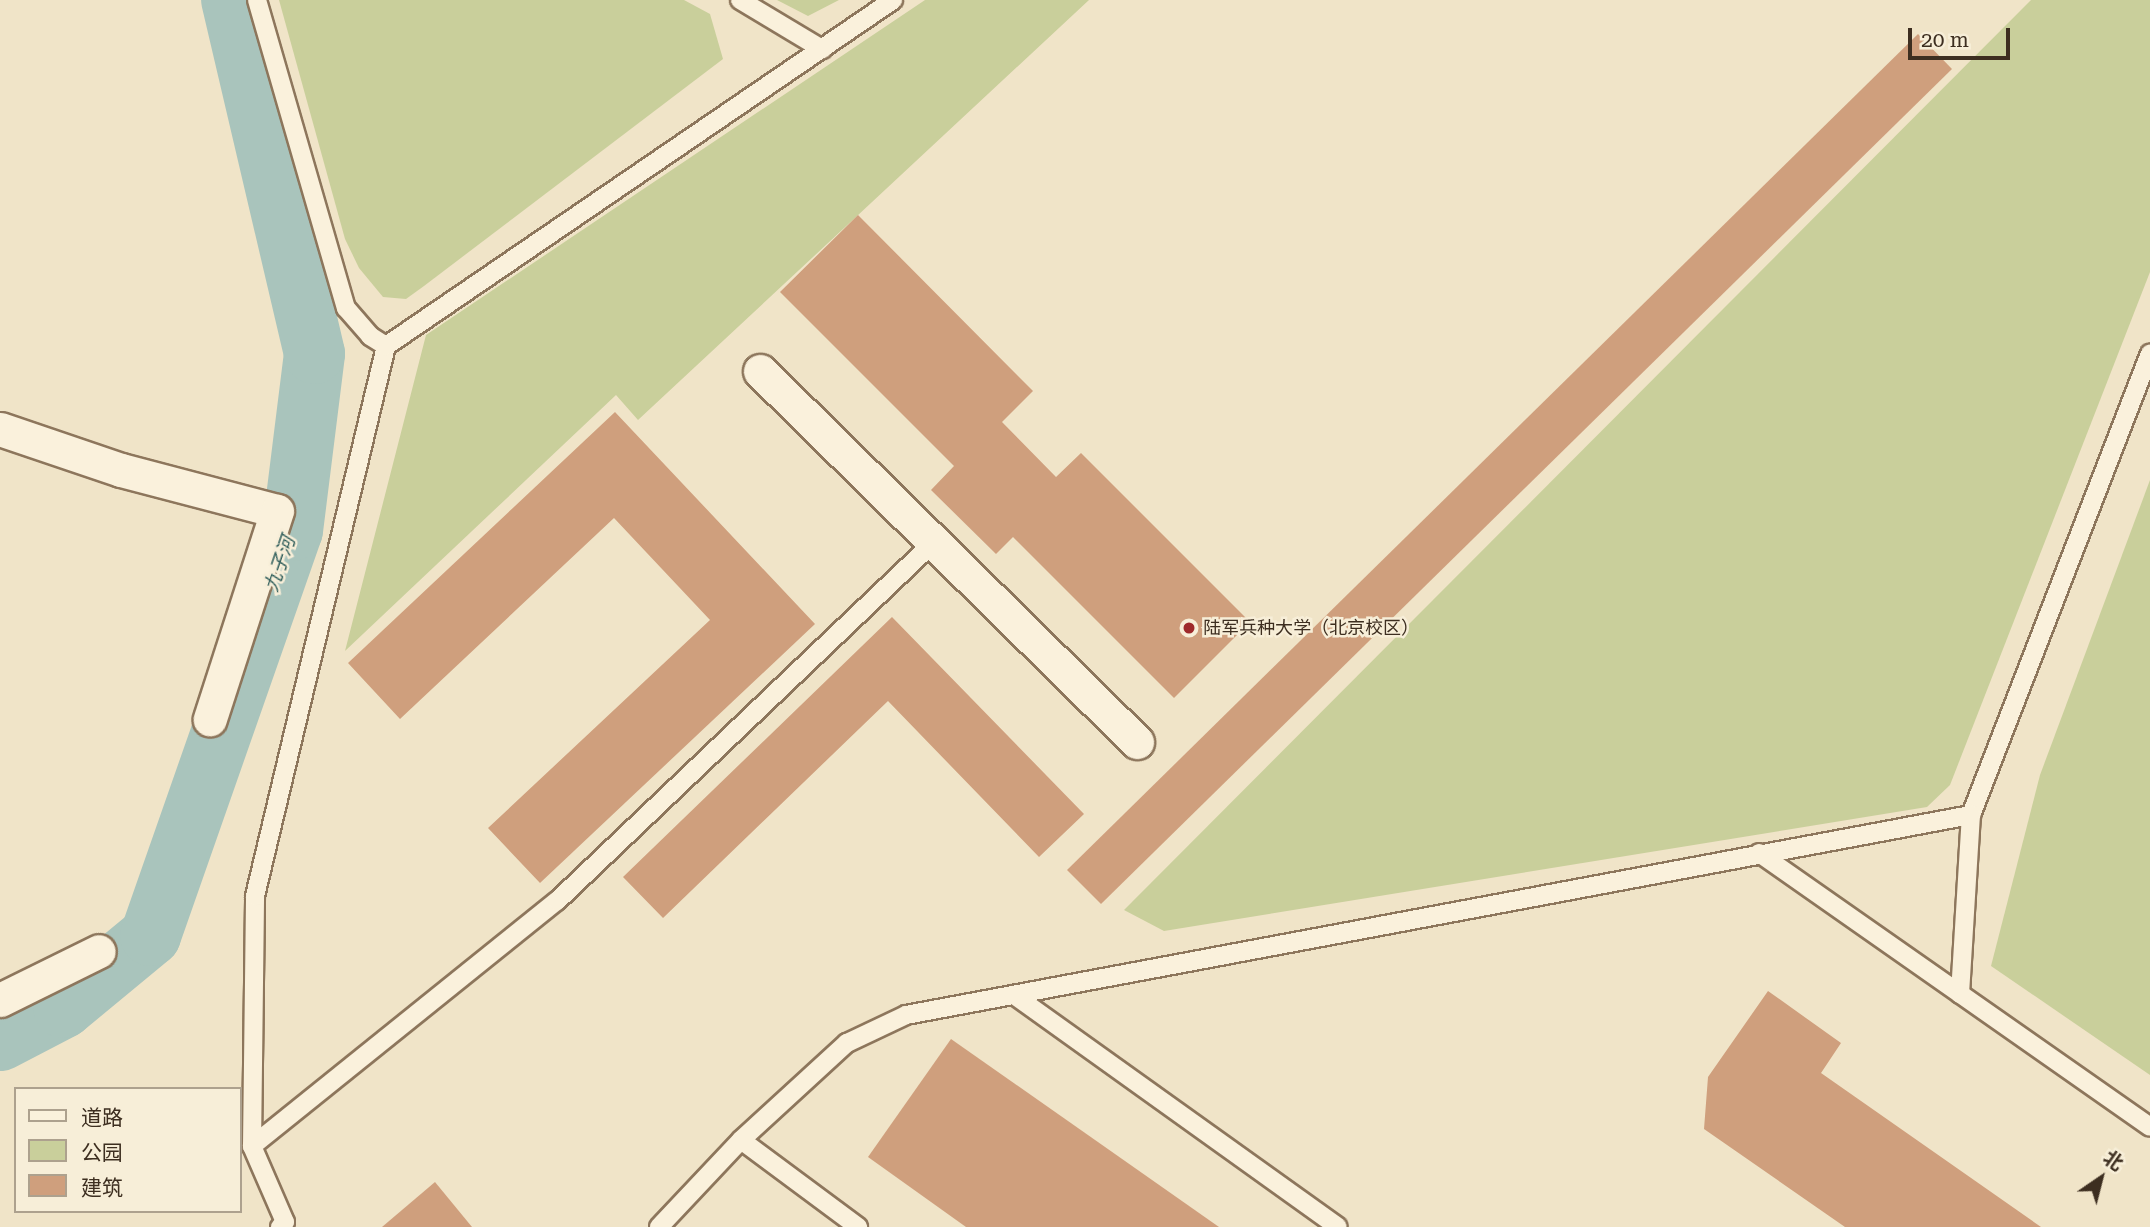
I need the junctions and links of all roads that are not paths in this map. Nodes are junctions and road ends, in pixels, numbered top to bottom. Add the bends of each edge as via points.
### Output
1 (257, 0) edge
2 (740, 0) edge
3 (893, 0) edge
4 (822, 48) junction
5 (386, 346) junction
6 (2150, 354) edge
7 (760, 371) dead end
8 (0, 429) edge
9 (934, 542) junction
10 (210, 719) dead end
11 (1137, 741) dead end
12 (1971, 815) junction
13 (1759, 853) junction
14 (99, 951) dead end
15 (1960, 994) junction
16 (1014, 995) junction
17 (0, 1000) edge
18 (2150, 1128) edge
19 (741, 1140) junction
20 (252, 1146) junction
21 (280, 1227) edge
22 (659, 1227) edge
23 (858, 1227) edge
24 (1338, 1227) edge

1 - 5 lane via 346,308 370,336
2 - 4 lane
3 - 4 lane
4 - 5 lane
5 - 20 lane via 255,896
6 - 12 lane
7 - 9 street
8 - 10 street via 121,470 277,511
9 - 11 street
9 - 20 lane via 557,901
12 - 13 lane
12 - 15 lane
13 - 15 lane
13 - 16 lane
14 - 17 street
15 - 18 lane
16 - 19 lane via 906,1015 847,1042
16 - 24 lane
19 - 22 lane
19 - 23 lane
20 - 21 lane via 285,1222

